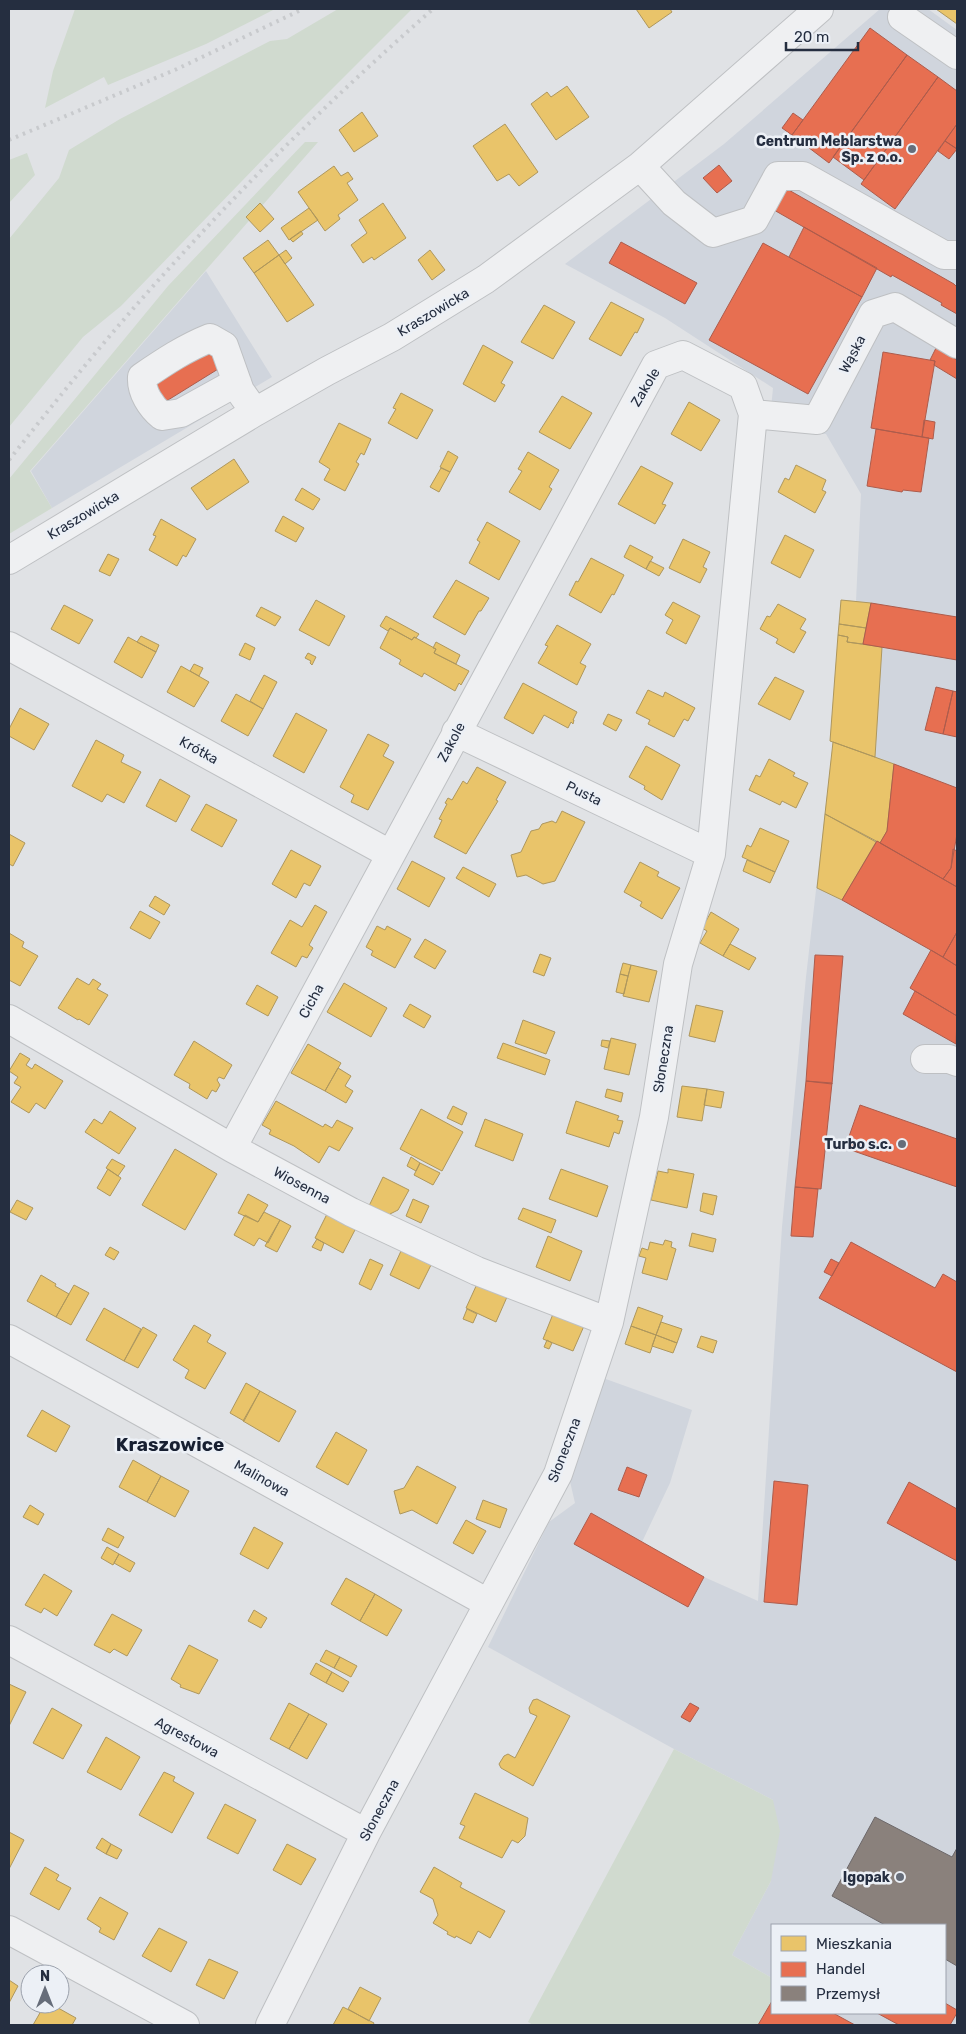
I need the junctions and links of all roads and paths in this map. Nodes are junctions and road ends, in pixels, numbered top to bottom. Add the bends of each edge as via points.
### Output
1 (819, 9) edge
2 (902, 17) dead end
3 (957, 55) edge
4 (640, 166) junction
5 (957, 255) edge
6 (957, 344) edge
7 (237, 382) dead end
8 (255, 412) junction
9 (753, 414) junction
10 (9, 560) edge
11 (9, 646) edge
12 (456, 732) junction
13 (390, 854) junction
14 (711, 854) junction
15 (9, 1019) edge
16 (925, 1059) dead end
17 (957, 1062) edge
18 (232, 1148) junction
19 (609, 1322) junction
20 (9, 1339) edge
21 (488, 1603) junction
22 (9, 1640) edge
23 (366, 1834) junction
24 (9, 1930) edge
25 (185, 2025) edge
26 (270, 2025) edge

1 - 4 street, Kraszowicka
2 - 3 street
4 - 5 street via 674,203 713,233 754,220 778,176 803,176 944,255
4 - 8 street, Kraszowicka via 486,279 392,337
6 - 9 street, Wąska via 895,307 873,314 817,420
7 - 8 street
8 - 10 street, Kraszowicka
9 - 12 street, Zakole via 743,386 683,355 656,364
9 - 14 street, Zakole
11 - 13 street, Krótka
12 - 13 street, Zakole
12 - 14 street, Pusta
13 - 18 street, Cicha
14 - 19 street, Słoneczna via 678,964 654,1117
15 - 18 street, Wiosenna
16 - 17 street
18 - 19 street, Wiosenna via 351,1212 468,1266
19 - 21 street, Słoneczna via 558,1474
20 - 21 street, Malinowa
21 - 23 street, Słoneczna
22 - 23 street, Agrestowa
23 - 26 street, Słoneczna
24 - 25 street

